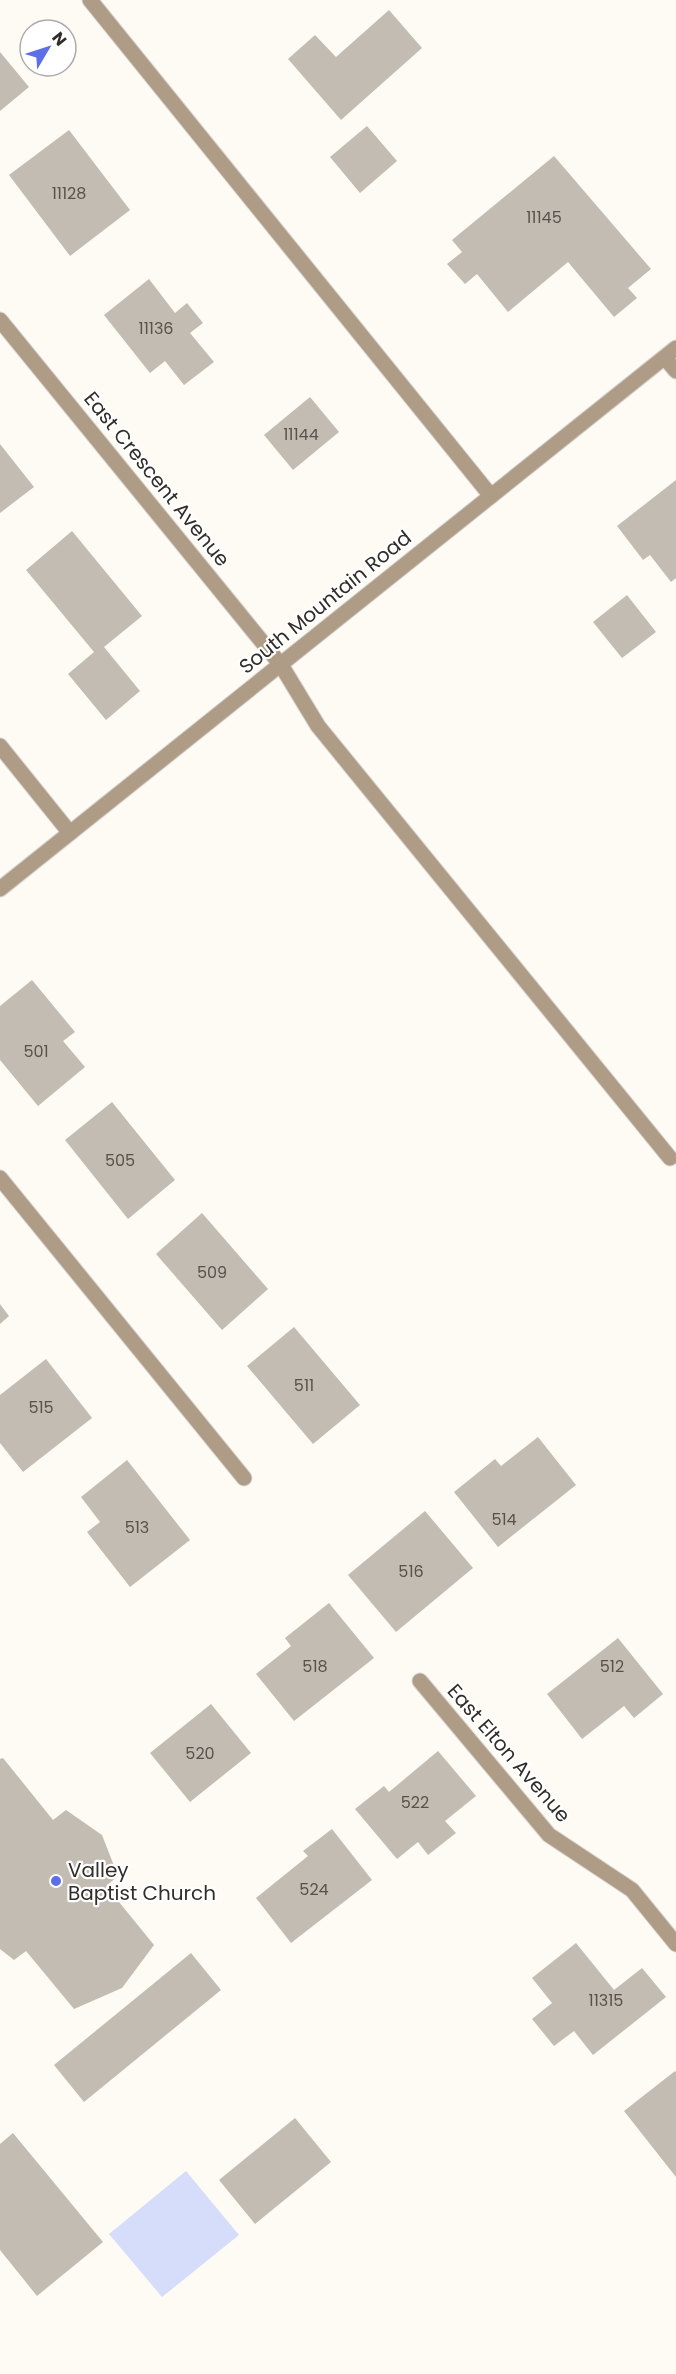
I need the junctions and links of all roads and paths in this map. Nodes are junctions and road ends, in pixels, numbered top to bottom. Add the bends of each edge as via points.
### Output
1 (90, 0) edge
2 (0, 320) edge
3 (670, 353) edge
4 (676, 371) edge
5 (491, 496) junction
6 (281, 665) junction
7 (0, 746) edge
8 (70, 833) junction
9 (0, 889) edge
10 (670, 1158) dead end
11 (0, 1178) edge
12 (244, 1478) dead end
13 (420, 1681) dead end
14 (676, 1944) edge

1 - 5 street
2 - 6 street, East Crescent Avenue
3 - 4 street
3 - 5 street, South Mountain Road
5 - 6 street, South Mountain Road
6 - 8 street, South Mountain Road
6 - 10 street, East Crescent Avenue via 318,726
7 - 8 street
8 - 9 street, South Mountain Road
11 - 12 street
13 - 14 street, East Elton Avenue via 549,1835 632,1890

